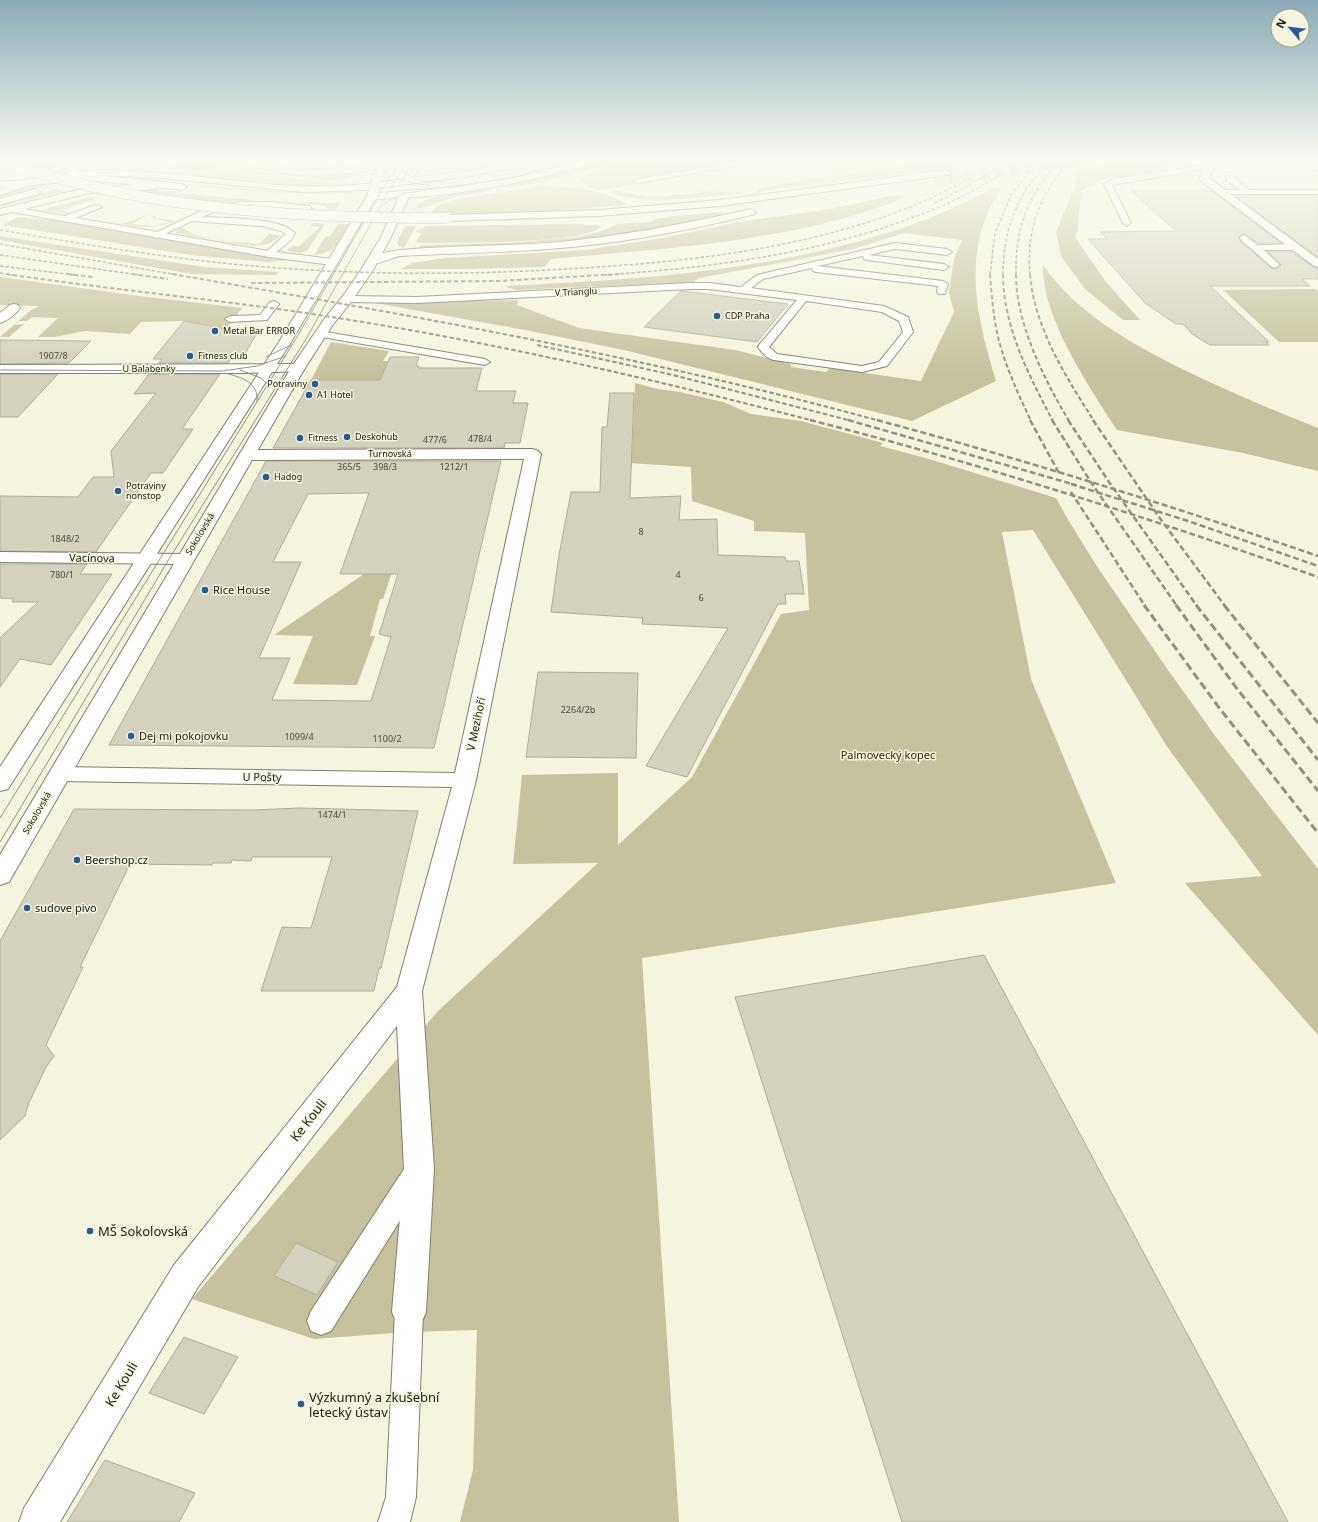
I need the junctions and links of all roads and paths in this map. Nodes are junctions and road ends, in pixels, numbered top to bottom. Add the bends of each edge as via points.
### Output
1 (133, 231) edge
2 (163, 231) edge
3 (261, 231) edge
4 (350, 231) edge
5 (389, 231) edge
6 (656, 231) edge
7 (1275, 231) edge
8 (257, 233) dead end
9 (291, 233) edge
10 (155, 235) junction
11 (1244, 238) dead end
12 (1296, 247) junction
13 (1256, 248) junction
14 (947, 252) dead end
15 (269, 254) junction
16 (854, 256) junction
17 (332, 262) junction
18 (371, 262) junction
19 (1318, 264) edge
20 (1275, 265) dead end
21 (801, 267) junction
22 (944, 267) dead end
23 (743, 290) junction
24 (942, 292) dead end
25 (804, 298) junction
26 (347, 299) junction
27 (274, 304) dead end
28 (14, 308) dead end
29 (0, 319) edge
30 (230, 319) dead end
31 (320, 334) junction
32 (485, 362) dead end
33 (298, 368) junction
34 (0, 369) edge
35 (267, 369) junction
36 (533, 454) joint
37 (247, 455) junction
38 (0, 557) edge
39 (144, 559) junction
40 (185, 559) junction
41 (60, 774) junction
42 (465, 780) junction
43 (0, 784) edge
44 (0, 876) edge
45 (409, 991) junction
46 (418, 1169) junction
47 (409, 1312) joint
48 (320, 1321) dead end
49 (38, 1522) edge
50 (394, 1522) edge

1 - 10 main road
2 - 10 lane
3 - 8 lane
4 - 17 main road
5 - 18 main road, Sokolovská
6 - 18 main road via 621,238 550,246 400,253
7 - 12 main road
9 - 15 lane
10 - 15 main road
11 - 13 lane
12 - 13 lane
12 - 19 main road
13 - 20 lane
14 - 16 lane via 895,246
15 - 17 main road
16 - 21 lane
16 - 22 lane
17 - 35 main road
18 - 26 main road, Sokolovská
21 - 23 lane via 760,277
21 - 24 lane via 943,284
23 - 25 lane, V Trianglu
23 - 26 lane, V Trianglu via 690,286 417,300
25 - 25 lane, V Trianglu via 884,309 904,318 908,332 883,364 862,369 774,357 763,347
26 - 31 main road, Sokolovská
27 - 30 lane via 263,318
28 - 29 main road
31 - 32 lane
31 - 33 main road, Sokolovská
33 - 35 main road, U Balabenky
33 - 37 main road, Sokolovská
34 - 35 main road, U Balabenky
35 - 39 main road
36 - 37 main road, Turnovská
36 - 42 main road, V Mezihoří
37 - 40 main road, Sokolovská
38 - 39 main road, Vacínova
39 - 40 main road, Vacínova
39 - 43 main road
40 - 41 main road, Sokolovská
41 - 42 main road, U Pošty
41 - 44 main road, Sokolovská
42 - 45 main road, V Mezihoří
45 - 46 main road
45 - 49 main road, Ke Kouli via 186,1276
46 - 47 main road
46 - 48 lane
47 - 50 lane via 401,1497

